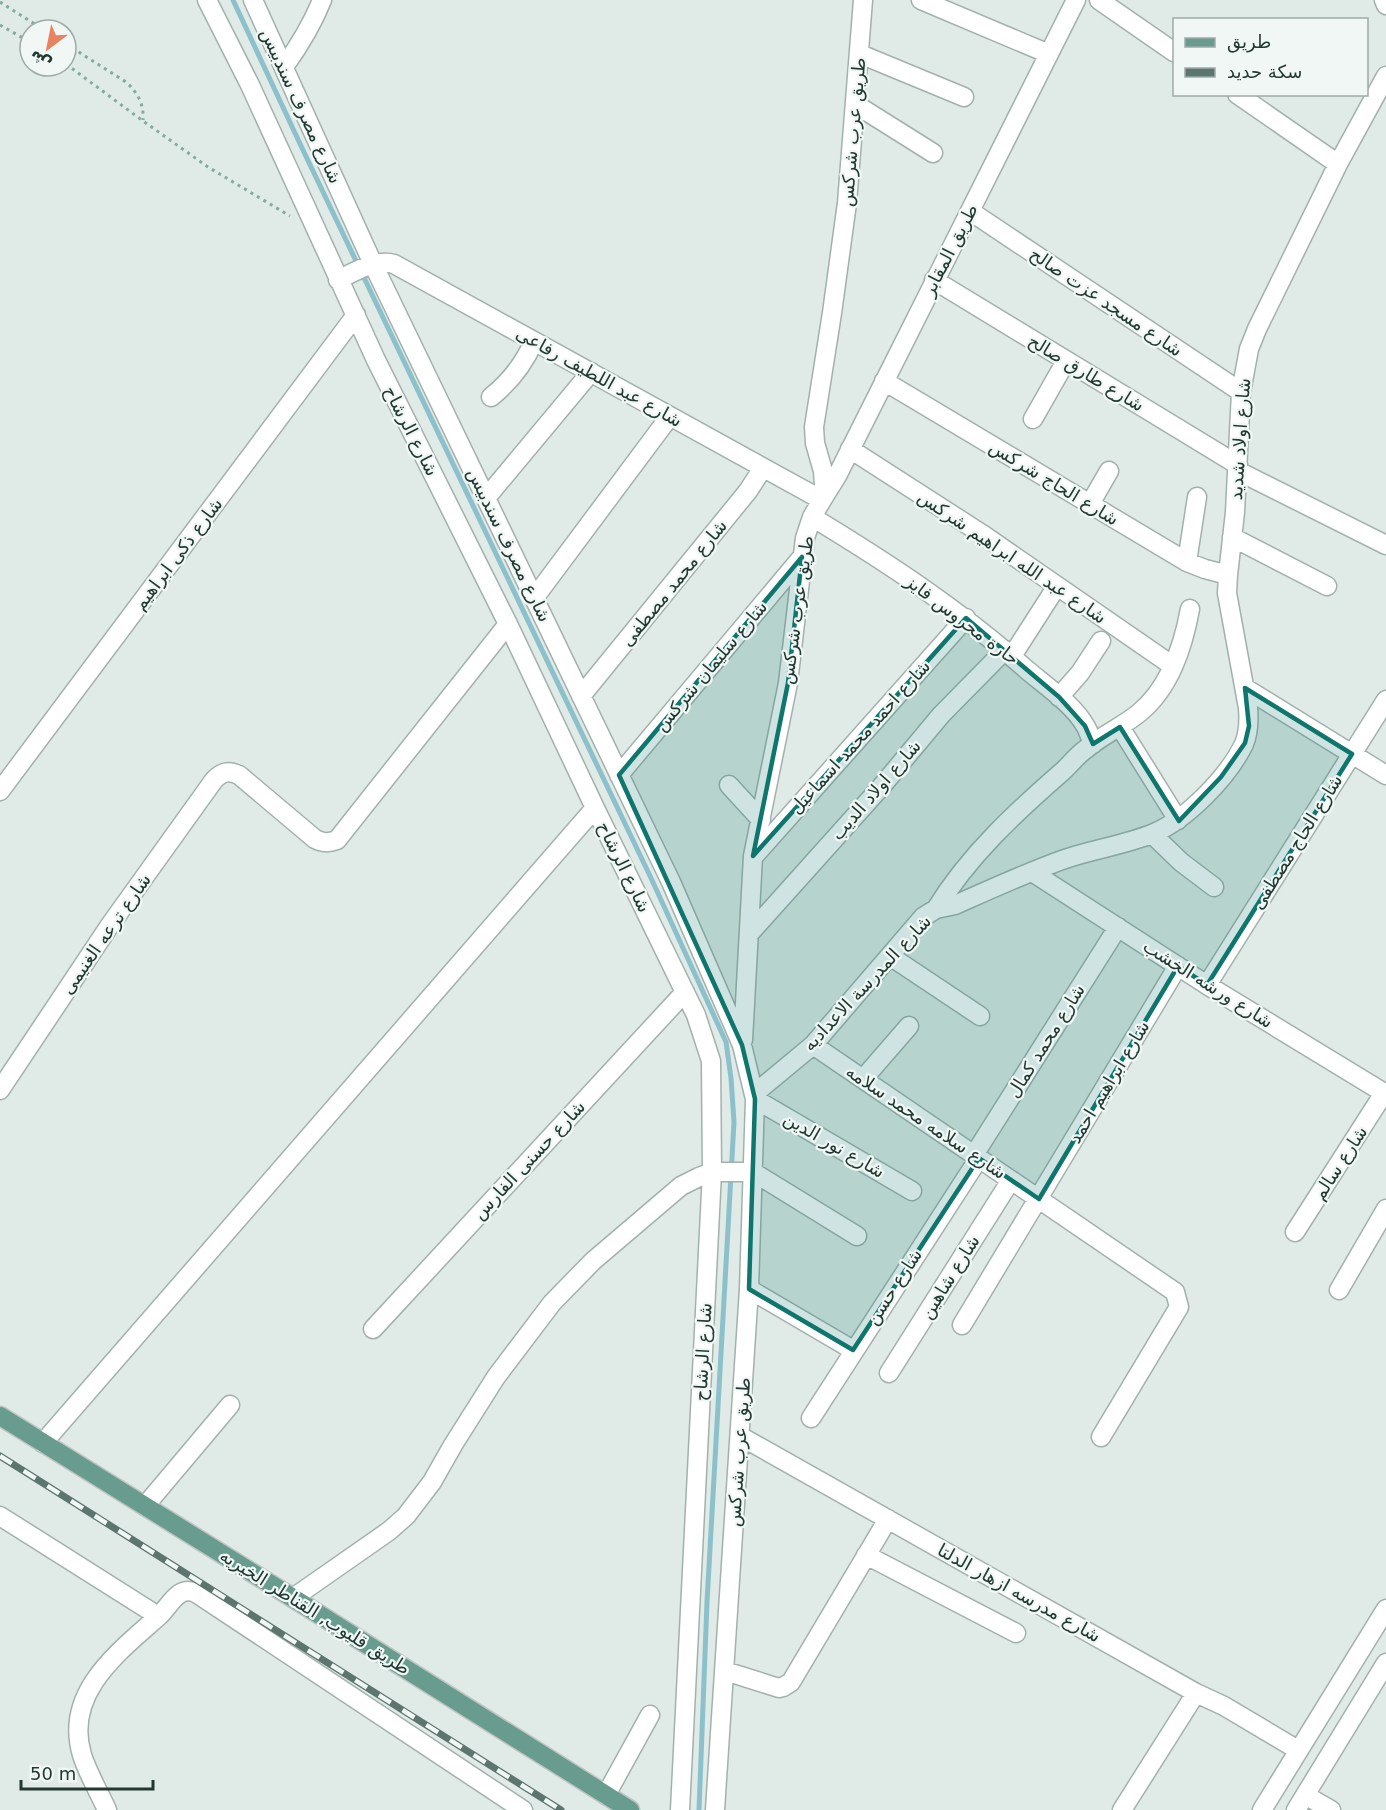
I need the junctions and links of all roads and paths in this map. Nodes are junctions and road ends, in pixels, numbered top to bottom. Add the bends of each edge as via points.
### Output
1 (207, 0) edge
2 (253, 0) edge
3 (322, 0) edge
4 (863, 0) edge
5 (921, 0) edge
6 (1076, 0) edge
7 (1099, 0) edge
8 (1384, 0) edge
9 (0, 2) edge
10 (1386, 6) edge
11 (25, 18) edge
12 (0, 25) edge
13 (18, 35) edge
14 (1173, 51) edge
15 (78, 52) edge
16 (860, 54) junction
17 (1049, 54) junction
18 (284, 67) junction
19 (78, 73) edge
20 (1386, 76) edge
21 (1240, 96) edge
22 (964, 97) dead end
23 (855, 104) junction
24 (143, 121) junction
25 (933, 153) dead end
26 (1338, 164) junction
27 (970, 212) junction
28 (315, 230) junction
29 (371, 265) junction
30 (342, 278) junction
31 (934, 280) junction
32 (356, 315) junction
33 (534, 341) junction
34 (1066, 361) junction
35 (591, 372) junction
36 (884, 381) junction
37 (1241, 392) junction
38 (491, 397) dead end
39 (670, 416) junction
40 (1033, 419) dead end
41 (850, 449) junction
42 (763, 468) junction
43 (1238, 468) junction
44 (1109, 471) dead end
45 (1197, 496) dead end
46 (486, 498) junction
47 (822, 500) junction
48 (1090, 504) junction
49 (812, 517) junction
50 (1232, 537) junction
51 (1386, 545) edge
52 (802, 557) junction
53 (1187, 562) junction
54 (1227, 575) junction
55 (1327, 585) dead end
56 (1057, 586) junction
57 (535, 597) junction
58 (1190, 609) dead end
59 (966, 618) junction
60 (508, 624) junction
61 (1101, 641) dead end
62 (1008, 653) junction
63 (1173, 666) junction
64 (1245, 688) junction
65 (581, 696) junction
66 (1059, 697) junction
67 (1386, 700) edge
68 (1120, 727) junction
69 (1093, 744) junction
70 (1352, 754) junction
71 (620, 775) junction
72 (1386, 775) edge
73 (729, 785) dead end
74 (0, 791) edge
75 (595, 808) junction
76 (760, 820) junction
77 (1178, 820) junction
78 (1152, 834) junction
79 (753, 856) junction
80 (1032, 872) junction
81 (1214, 887) dead end
82 (936, 909) junction
83 (1119, 927) junction
84 (750, 933) junction
85 (890, 956) junction
86 (1178, 966) junction
87 (1208, 985) junction
88 (685, 992) junction
89 (980, 1016) dead end
90 (909, 1026) dead end
91 (742, 1045) junction
92 (813, 1045) junction
93 (863, 1079) junction
94 (0, 1090) edge
95 (1385, 1093) edge
96 (755, 1096) junction
97 (976, 1156) junction
98 (712, 1172) junction
99 (753, 1172) junction
100 (1011, 1180) junction
101 (912, 1191) dead end
102 (1039, 1199) junction
103 (1386, 1209) edge
104 (1295, 1232) dead end
105 (857, 1236) dead end
106 (749, 1289) junction
107 (1339, 1290) dead end
108 (962, 1325) dead end
109 (373, 1329) dead end
110 (853, 1350) junction
111 (889, 1373) dead end
112 (230, 1405) dead end
113 (0, 1416) edge
114 (811, 1418) dead end
115 (740, 1436) junction
116 (1101, 1437) dead end
117 (43, 1443) junction
118 (145, 1506) junction
119 (0, 1516) edge
120 (888, 1519) junction
121 (866, 1555) junction
122 (294, 1598) junction
123 (1386, 1608) edge
124 (160, 1615) junction
125 (1016, 1633) dead end
126 (1356, 1657) junction
127 (1383, 1668) edge
128 (725, 1671) junction
129 (1196, 1693) junction
130 (650, 1715) dead end
131 (1298, 1750) junction
132 (606, 1796) junction
133 (1301, 1803) edge
134 (718, 1808) edge
135 (107, 1810) edge
136 (523, 1810) edge
137 (630, 1810) edge
138 (680, 1810) edge
139 (1122, 1810) edge
140 (1262, 1810) edge
141 (1331, 1810) edge

1 - 28 street, شارع الرشاح
2 - 18 street, شارع مصرف سندبيس
3 - 18 street
4 - 16 street, طريق عرب شركس
5 - 17 street
6 - 17 street, طريق المقابر
7 - 14 street
8 - 10 street
9 - 11 path
12 - 13 path
15 - 24 path via 133,88 144,112
16 - 22 street
16 - 23 street, طريق عرب شركس
17 - 27 street, طريق المقابر
18 - 29 street, شارع مصرف سندبيس
19 - 24 path
20 - 26 street, شارع اولاد شديد
21 - 26 street
23 - 25 street
23 - 47 street, طريق عرب شركس via 847,203 814,427 823,471
24 - 28 path via 208,167
26 - 37 street, شارع اولاد شديد via 1257,329
27 - 31 street, طريق المقابر
27 - 37 street, شارع مسجد عزت صالح
28 - 30 street, شارع الرشاح
29 - 30 street
29 - 33 street, شارع عبد اللطيف رفاعى via 385,261 394,264
29 - 46 street, شارع مصرف سندبيس
30 - 32 street, شارع الرشاح
31 - 34 street, شارع طارق صالح
31 - 36 street, طريق المقابر
32 - 60 street, شارع الرشاح
32 - 74 street, شارع ذكى ابراهيم
33 - 35 street, شارع عبد اللطيف رفاعى
33 - 38 street via 515,375
34 - 40 street
34 - 43 street, شارع طارق صالح
35 - 39 street, شارع عبد اللطيف رفاعى
35 - 46 street
36 - 41 street, طريق المقابر
36 - 48 street, شارع الحاج شركس
37 - 43 street, شارع اولاد شديد
39 - 42 street, شارع عبد اللطيف رفاعى
39 - 57 street
41 - 47 street, طريق المقابر
41 - 56 street, شارع عبد الله ابراهيم شركس
42 - 47 street, شارع عبد اللطيف رفاعى
42 - 65 street, شارع محمد مصطفى
43 - 50 street, شارع اولاد شديد
43 - 51 street, شارع طارق صالح
44 - 48 street
45 - 53 street
46 - 57 street, شارع مصرف سندبيس
47 - 49 street, طريق عرب شركس
48 - 53 street, شارع الحاج شركس
49 - 52 street, طريق عرب شركس
49 - 59 street, حارة محروس فايز
50 - 54 street, شارع اولاد شديد
50 - 55 street
52 - 71 street, شارع سليمان شركس
52 - 76 street, طريق عرب شركس via 788,683
53 - 54 street, شارع الحاج شركس
54 - 64 street, شارع اولاد شديد via 1229,609
56 - 62 street, شارع اولاد الديب
56 - 63 street, شارع عبد الله ابراهيم شركس
57 - 65 street, شارع مصرف سندبيس
58 - 63 street via 1185,639
59 - 62 street, حارة محروس فايز
59 - 79 street, شارع احمد محمد اسماعيل
60 - 75 street, شارع الرشاح
60 - 94 street, شارع ترعه الغنيمى via 337,840 330,843 315,839 239,775 220,774 110,925
61 - 66 street
62 - 66 street, حارة محروس فايز
62 - 84 street, شارع اولاد الديب via 941,715
63 - 68 street via 1156,698
64 - 70 street
64 - 77 street, شارع المدرسة الاعداديه via 1249,726 1245,743 1221,777
65 - 71 street, شارع مصرف سندبيس
66 - 69 street, حارة محروس فايز via 1085,726
67 - 70 street, شارع الحاج مصطفى
68 - 69 street
68 - 77 street
69 - 82 street via 1002,827
70 - 72 street
70 - 87 street, شارع الحاج مصطفى
71 - 91 street, شارع مصرف سندبيس
73 - 76 street
75 - 88 street, شارع الرشاح
75 - 117 street
76 - 79 street, طريق عرب شركس
77 - 78 street, شارع المدرسة الاعداديه
78 - 80 street, شارع المدرسة الاعداديه
78 - 81 street
79 - 84 street, طريق عرب شركس
80 - 82 street, شارع المدرسة الاعداديه via 955,905
80 - 83 street, شارع ورشه الخشب
82 - 85 street, شارع المدرسة الاعداديه via 923,917
83 - 86 street, شارع ورشه الخشب
83 - 97 street, شارع محمد كمال
84 - 91 street, طريق عرب شركس
85 - 89 street
85 - 92 street, شارع المدرسة الاعداديه
86 - 87 street, شارع ورشه الخشب
86 - 102 street, شارع ابراهيم احمد
87 - 95 street, شارع ورشه الخشب
88 - 98 street, شارع الرشاح via 711,1061
88 - 109 street, شارع حسنى الفارس
90 - 93 street
91 - 96 street, شارع مصرف سندبيس
92 - 93 street, شارع سلامه محمد سلامه
92 - 96 street, شارع المدرسة الاعداديه
93 - 97 street, شارع سلامه محمد سلامه
95 - 104 street, شارع سالم
96 - 99 street, طريق عرب شركس
96 - 101 street, شارع نور الدين
97 - 100 street, شارع سلامه محمد سلامه
97 - 110 street, شارع حسن
98 - 99 street
98 - 122 street via 681,1186 593,1261 552,1303 515,1350 432,1482 406,1516
98 - 138 street, شارع الرشاح
99 - 105 street
99 - 106 street, طريق عرب شركس
100 - 102 street, شارع سلامه محمد سلامه
100 - 111 street, شارع شاهين
102 - 108 street, شارع ابراهيم احمد
102 - 116 street, شارع سلامه محمد سلامه via 1175,1292 1179,1306
103 - 107 street
106 - 110 street
106 - 115 street, طريق عرب شركس
110 - 114 street, شارع حسن
112 - 118 street
113 - 117 main road, طريق قليوب, القناطر الخيريه
115 - 120 street, شارع مدرسه ازهار الدلتا
115 - 128 street, طريق عرب شركس
117 - 118 main road, طريق قليوب, القناطر الخيريه
118 - 122 main road, طريق قليوب, القناطر الخيريه
119 - 124 street
120 - 121 street
120 - 129 street, شارع مدرسه ازهار الدلتا
121 - 125 street
121 - 128 street via 788,1685 774,1687
122 - 132 main road, طريق قليوب, القناطر الخيريه
123 - 126 street
124 - 135 street via 102,1670 88,1690 83,1706 79,1722 82,1755
124 - 136 street via 178,1594 190,1590 196,1593
126 - 127 street
126 - 131 street
127 - 133 street
128 - 134 street, طريق عرب شركس
129 - 131 street, شارع مدرسه ازهار الدلتا
129 - 139 street
130 - 132 street
131 - 140 street
132 - 137 main road, طريق قليوب, القناطر الخيريه
133 - 141 street

